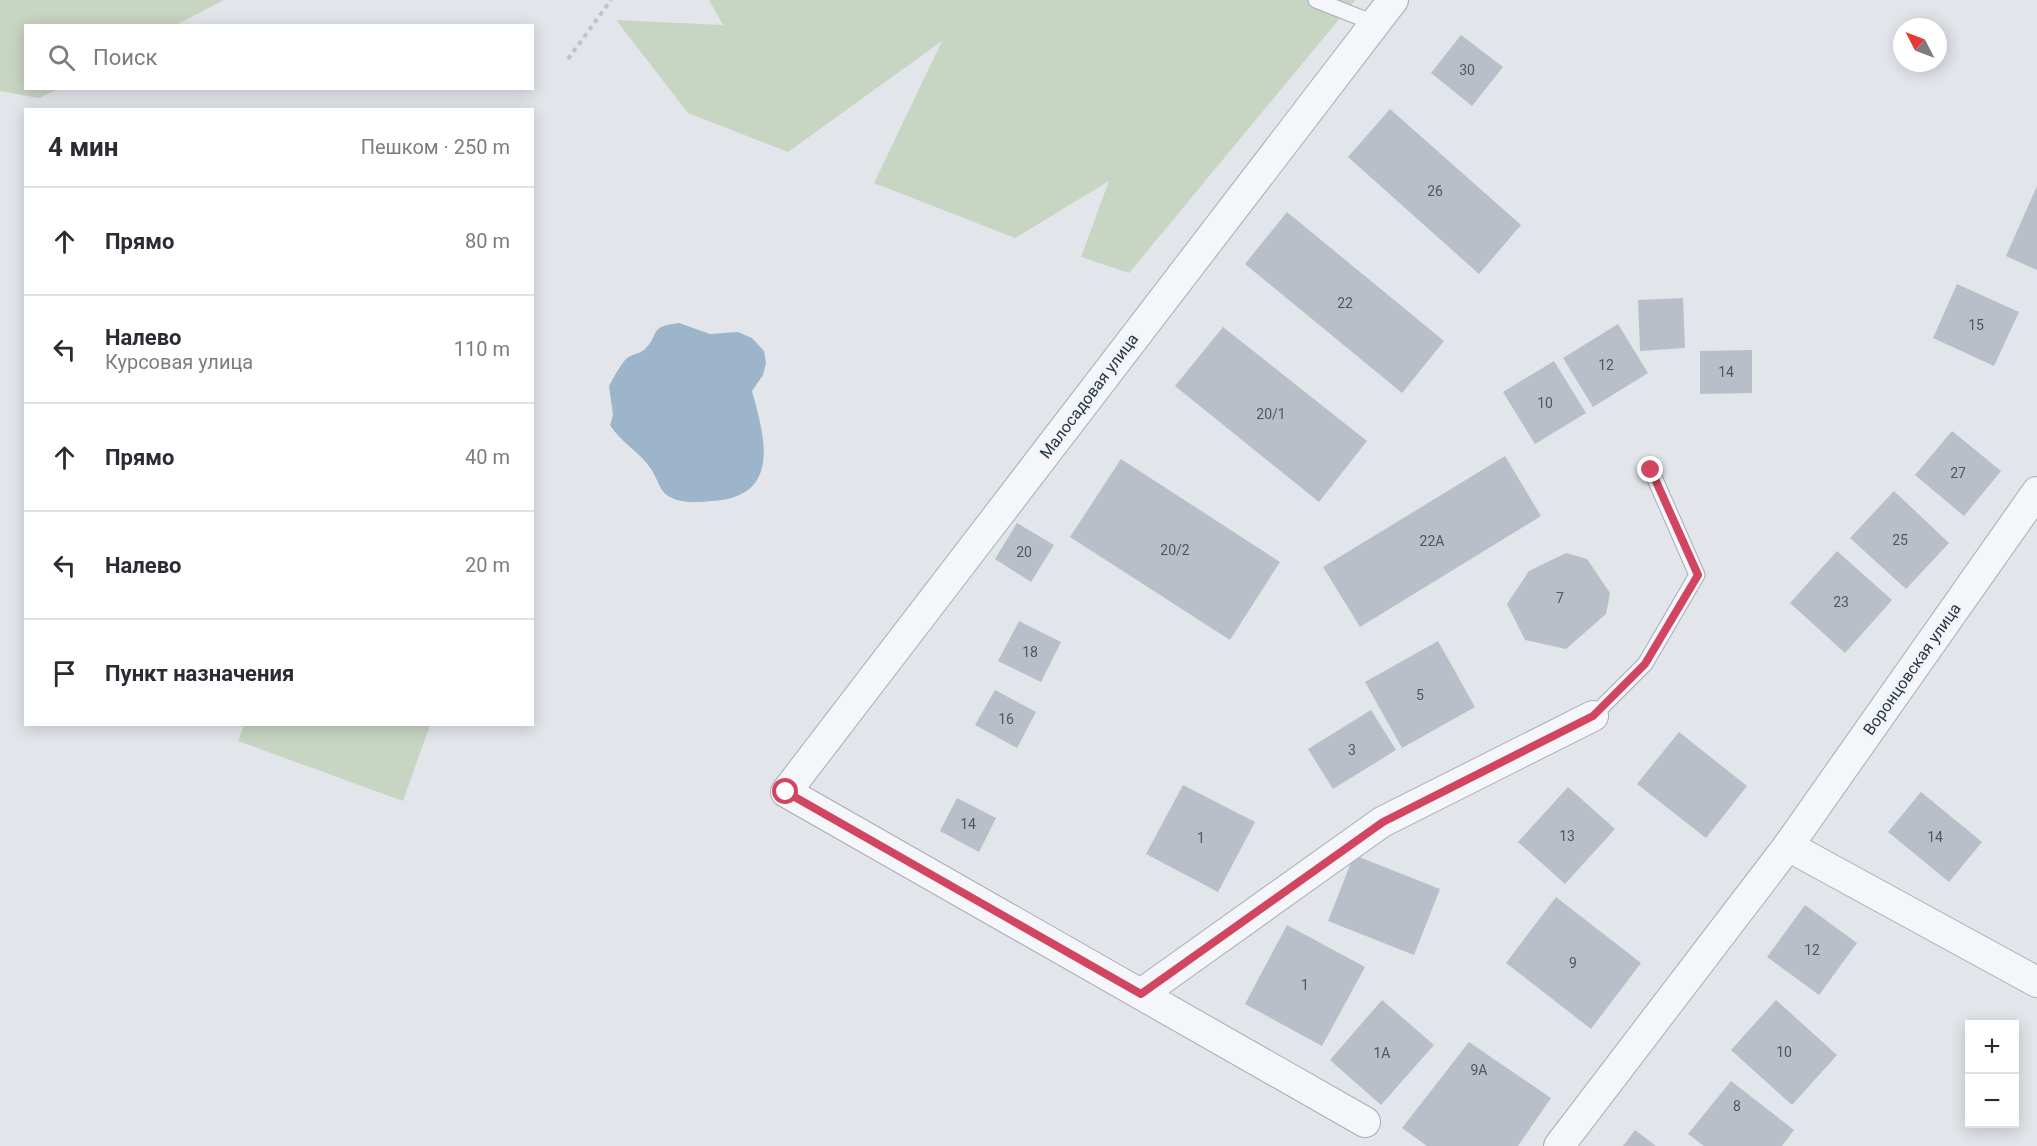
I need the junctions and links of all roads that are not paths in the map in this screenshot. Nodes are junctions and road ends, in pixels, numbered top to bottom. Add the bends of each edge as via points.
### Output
1 (1316, 0) edge
2 (1393, 0) edge
3 (1374, 23) junction
4 (1651, 470) dead end
5 (2037, 492) edge
6 (1593, 716) joint
7 (1788, 846) junction
8 (2037, 981) edge
9 (1141, 994) junction
10 (1365, 1122) dead end
11 (1558, 1146) edge

1 - 3 lane
2 - 3 street, Малосадовая улица
3 - 9 street, Малосадовая улица via 786,792
4 - 6 lane via 1698,575 1645,664
5 - 7 street, Воронцовская улица
6 - 9 street via 1383,822
7 - 8 street
7 - 11 street, Воронцовская улица
9 - 10 street

